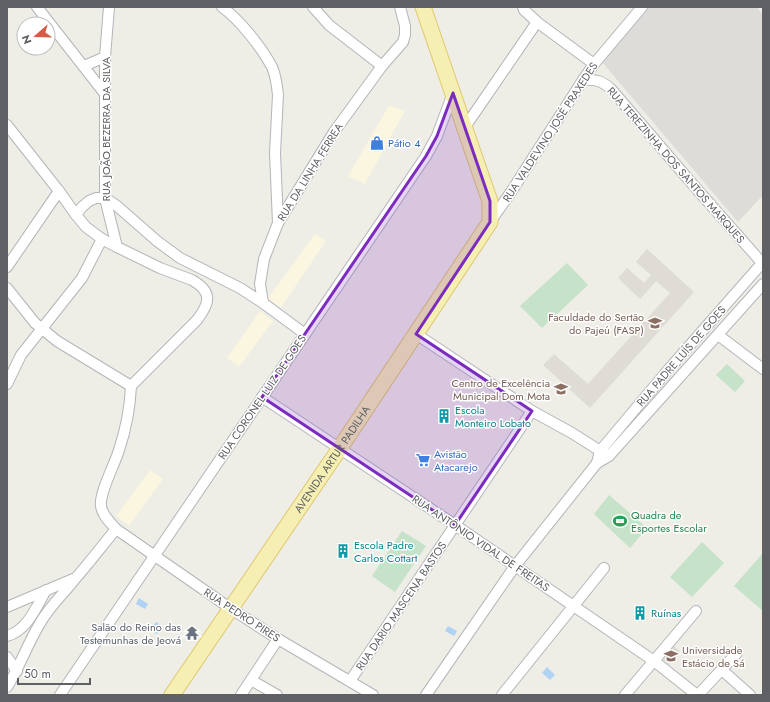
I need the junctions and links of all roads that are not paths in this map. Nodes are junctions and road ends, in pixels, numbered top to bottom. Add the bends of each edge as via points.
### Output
1 (37, 7) edge
2 (109, 7) edge
3 (222, 7) edge
4 (313, 7) edge
5 (400, 7) edge
6 (642, 7) edge
7 (524, 8) edge
8 (424, 10) edge
9 (537, 22) junction
10 (105, 57) junction
11 (594, 64) junction
12 (84, 66) junction
13 (382, 66) junction
14 (583, 80) junction
15 (453, 93) junction
16 (105, 94) junction
17 (7, 126) edge
18 (465, 127) junction
19 (59, 191) junction
20 (105, 198) junction
21 (76, 215) junction
22 (490, 222) junction
23 (278, 223) junction
24 (102, 239) junction
25 (117, 247) junction
26 (763, 263) edge
27 (7, 267) edge
28 (763, 284) edge
29 (7, 288) edge
30 (263, 303) junction
31 (42, 329) junction
32 (305, 334) junction
33 (416, 334) junction
34 (718, 334) junction
35 (763, 369) edge
36 (7, 384) edge
37 (131, 386) junction
38 (262, 397) junction
39 (532, 411) junction
40 (340, 448) junction
41 (604, 453) junction
42 (455, 525) junction
43 (116, 529) junction
44 (154, 555) junction
45 (515, 566) junction
46 (604, 568) dead end
47 (77, 577) junction
48 (46, 590) junction
49 (573, 606) junction
50 (7, 608) edge
51 (230, 608) junction
52 (696, 611) dead end
53 (7, 636) edge
54 (278, 639) junction
55 (737, 653) dead end
56 (7, 657) edge
57 (654, 661) junction
58 (17, 670) junction
59 (722, 670) junction
60 (251, 680) junction
61 (350, 681) junction
62 (7, 687) edge
63 (60, 695) edge
64 (172, 695) edge
65 (241, 695) edge
66 (277, 695) edge
67 (373, 695) edge
68 (426, 695) edge
69 (502, 695) edge
70 (625, 695) edge
71 (698, 695) edge
72 (750, 695) edge

1 - 12 street
2 - 10 street, RUA JOÃO BEZERRA DA SILVA
3 - 23 street via 241,24 253,40 272,68 276,80
4 - 13 street via 329,25
5 - 13 street, RUA DA LINHA FERREA via 406,26 403,42
6 - 11 street, RUA VALDEVINO JOSÉ PRAXEDES
7 - 9 street
8 - 15 main road
9 - 11 street
9 - 18 street
10 - 12 street
10 - 16 street, RUA JOÃO BEZERRA DA SILVA
11 - 14 street, RUA VALDEVINO JOSÉ PRAXEDES
12 - 16 street
13 - 23 street, RUA DA LINHA FERREA via 334,132
14 - 22 street, RUA VALDEVINO JOSÉ PRAXEDES
14 - 26 street, RUA TEREZINHA DOS SANTOS MARQUES via 598,80 611,89
15 - 18 main road
15 - 32 street, RUA CORONEL LUIZ DE GOES via 438,136 426,156
16 - 20 street, RUA JOÃO BEZERRA DA SILVA
17 - 19 street
18 - 22 main road via 490,201
19 - 21 street
19 - 27 street
20 - 21 street via 89,201
20 - 25 street, RUA JOÃO BEZERRA DA SILVA
20 - 30 street via 180,258 240,288
21 - 24 street via 86,227
22 - 33 main road, AVENIDA ARTUR PADILHA
23 - 30 street, RUA DA LINHA FERREA via 264,258 260,284
24 - 25 street
24 - 31 street via 82,278
25 - 37 street via 192,280 204,289 208,302 197,320
26 - 41 street, RUA PADRE LUÍS DE GOES via 668,370
28 - 34 street, RUA PADRE LUÍS DE GOES
29 - 31 street via 35,324
30 - 32 street
31 - 36 street via 21,355
31 - 37 street via 57,341
32 - 38 street, RUA CORONEL LUIZ DE GOES
33 - 39 street
33 - 40 main road, AVENIDA ARTUR PADILHA
34 - 35 street
34 - 41 street, RUA PADRE LUÍS DE GOES
37 - 43 street, RUA PEDRO PIRES via 125,431 101,495 102,512
38 - 40 street, RUA ANTÔNIO VIDAL DE FREITAS
38 - 44 street, RUA CORONEL LUIZ DE GOES
39 - 41 street
39 - 42 street, RUA DARIO MASCENA BASTOS
40 - 42 street, RUA ANTÔNIO VIDAL DE FREITAS
40 - 51 main road, AVENIDA ARTUR PADILHA
41 - 45 street
42 - 45 street, RUA ANTÔNIO VIDAL DE FREITAS
42 - 61 street, RUA DARIO MASCENA BASTOS
43 - 44 street, RUA PEDRO PIRES
43 - 47 street
44 - 51 street, RUA PEDRO PIRES
44 - 63 street, RUA CORONEL LUIZ DE GOES
45 - 49 street, RUA ANTÔNIO VIDAL DE FREITAS
45 - 68 street
46 - 49 street
47 - 48 street
47 - 58 street via 43,618
48 - 50 street
48 - 53 street via 20,630
49 - 57 street, RUA ANTÔNIO VIDAL DE FREITAS
49 - 69 street
51 - 54 street, RUA PEDRO PIRES
51 - 64 main road, AVENIDA ARTUR PADILHA
52 - 57 street
54 - 60 street
54 - 61 street, RUA PEDRO PIRES
55 - 59 street
56 - 58 street
57 - 70 street
57 - 71 street, RUA ANTÔNIO VIDAL DE FREITAS
58 - 62 street
59 - 71 street
59 - 72 street
60 - 65 street
60 - 66 street
61 - 67 street, RUA PEDRO PIRES

